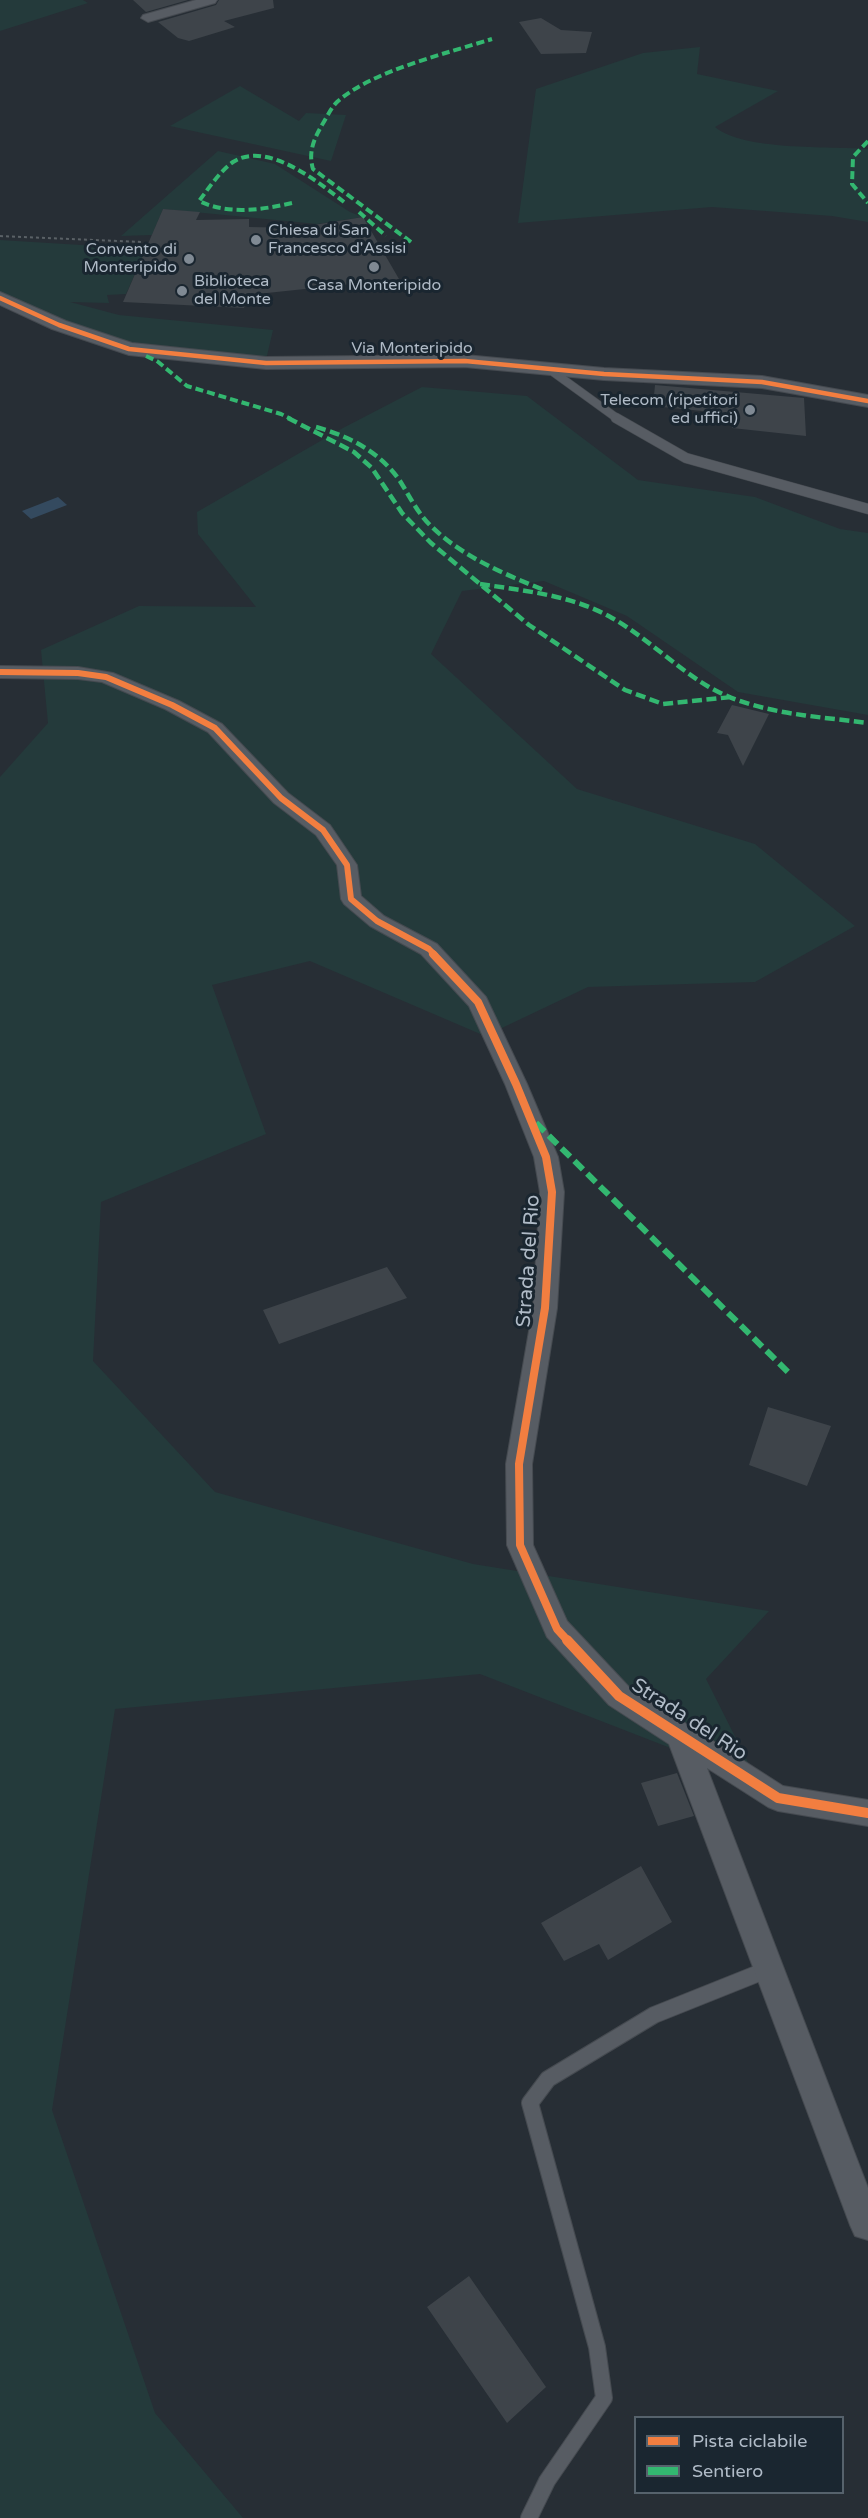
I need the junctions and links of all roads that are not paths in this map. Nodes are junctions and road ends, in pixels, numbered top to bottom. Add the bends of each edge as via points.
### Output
1 (210, 0) edge
2 (148, 18) dead end
3 (0, 298) edge
4 (549, 369) junction
5 (868, 401) edge
6 (868, 509) edge
7 (0, 672) edge
8 (680, 1735) junction
9 (868, 1813) edge
10 (768, 1969) junction
11 (866, 2225) dead end
12 (529, 2518) edge

1 - 2 street
3 - 4 street, Via Monteripido via 59,325 129,349 266,363 465,361
4 - 5 street, Via Monteripido via 762,382
4 - 6 lane via 626,425 686,458
7 - 8 street, Strada del Rio via 106,677 215,728 281,798 323,830 347,865 351,899 377,921 429,949 478,1002 542,1147 552,1192 545,1308 519,1464 520,1545 557,1629 619,1696
8 - 9 street, Strada del Rio via 778,1798
8 - 10 street
10 - 11 street
10 - 12 lane via 654,2015 548,2079 531,2103 597,2347 604,2398 547,2481

